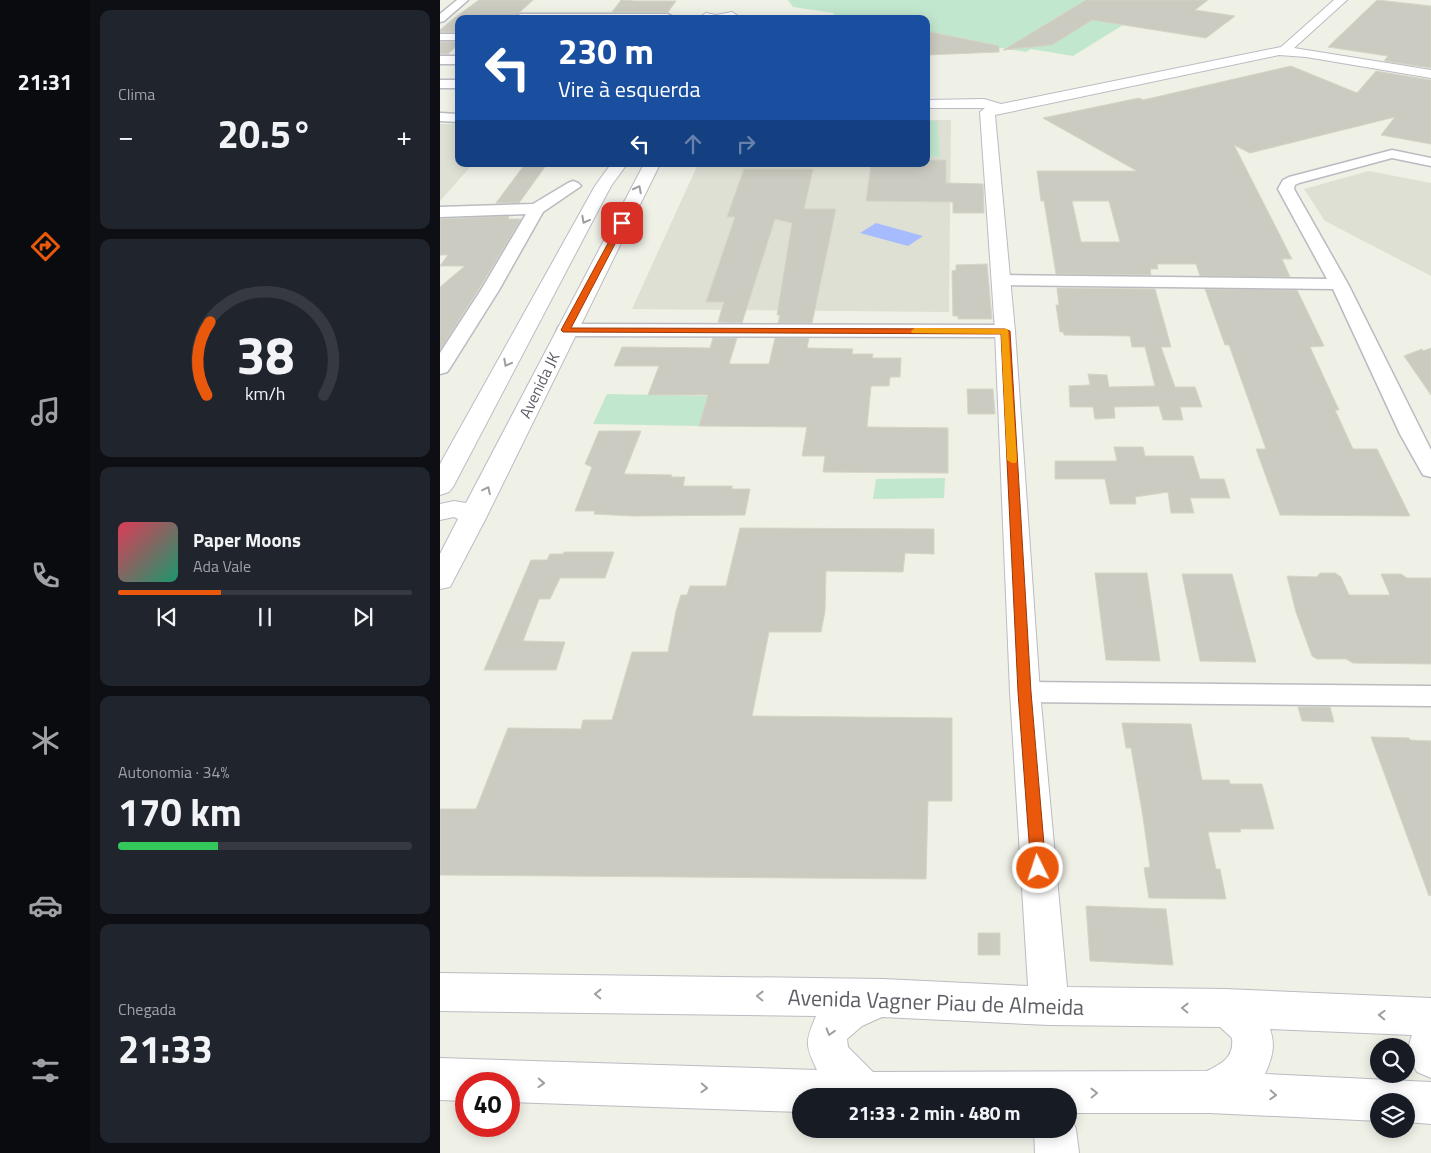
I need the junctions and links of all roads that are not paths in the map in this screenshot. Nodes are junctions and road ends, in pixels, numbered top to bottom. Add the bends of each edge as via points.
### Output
1 (462, 0) edge
2 (1323, 0) edge
3 (1341, 0) edge
4 (714, 5) dead end
5 (532, 6) dead end
6 (608, 6) dead end
7 (523, 15) edge
8 (601, 15) edge
9 (708, 15) edge
10 (1325, 16) junction
11 (441, 17) edge
12 (1284, 34) dead end
13 (440, 37) edge
14 (455, 37) edge
15 (1277, 47) junction
16 (440, 60) edge
17 (455, 60) edge
18 (1431, 74) edge
19 (440, 84) edge
20 (455, 84) edge
21 (930, 104) edge
22 (983, 108) junction
23 (930, 111) edge
24 (440, 117) edge
25 (455, 118) edge
26 (1362, 148) dead end
27 (1392, 154) junction
28 (1431, 162) edge
29 (618, 167) edge
30 (650, 167) edge
31 (572, 186) dead end
32 (537, 209) junction
33 (442, 215) edge
34 (1002, 280) junction
35 (1339, 284) junction
36 (566, 330) junction
37 (1005, 331) junction
38 (441, 366) edge
39 (1421, 434) edge
40 (1431, 470) edge
41 (440, 487) edge
42 (440, 512) edge
43 (472, 520) junction
44 (440, 580) edge
45 (1025, 692) junction
46 (1431, 696) edge
47 (440, 992) edge
48 (883, 998) junction
49 (1049, 1006) junction
50 (1225, 1008) junction
51 (1431, 1017) edge
52 (1431, 1039) edge
53 (1431, 1058) edge
54 (440, 1079) edge
55 (861, 1088) edge
56 (792, 1090) edge
57 (1209, 1092) junction
58 (1370, 1099) edge
59 (1415, 1101) edge
60 (1431, 1102) edge
61 (1077, 1104) edge
62 (1056, 1138) edge
63 (1057, 1153) edge

1 - 11 street
2 - 10 main road via 1308,13
3 - 10 main road
4 - 9 main road
5 - 7 street
6 - 8 street
10 - 15 main road
12 - 15 main road
13 - 14 street
15 - 18 main road
15 - 22 main road
16 - 17 street
19 - 20 street
21 - 22 main road
22 - 23 main road
22 - 34 main road
24 - 25 street
26 - 27 street
27 - 28 street
27 - 35 street via 1288,183 1286,189
29 -> 41 main road, Avenida JK via 598,195
36 -> 30 main road, Avenida JK
31 - 32 street
32 - 33 street
32 - 38 street
34 - 35 street
34 - 37 main road
35 - 39 street
36 - 37 street
43 -> 36 main road, Avenida JK
37 - 45 main road
39 - 40 street
42 - 43 main road via 459,508
43 - 44 main road, Avenida JK
45 - 46 street
45 - 49 main road
48 -> 47 main road, Avenida Vagner Piau de Almeida
48 - 49 main road, Avenida Vagner Piau de Almeida
48 -> 55 main road via 842,1014 831,1026 828,1036 827,1050 833,1060 844,1075
50 -> 49 main road, Avenida Vagner Piau de Almeida
51 -> 50 main road, Avenida Vagner Piau de Almeida
50 - 57 main road via 1248,1026 1253,1042 1252,1061 1241,1075
52 - 53 main road via 1428,1052
54 -> 56 main road
57 -> 58 main road
61 -> 57 main road
59 - 60 main road
62 - 63 main road

